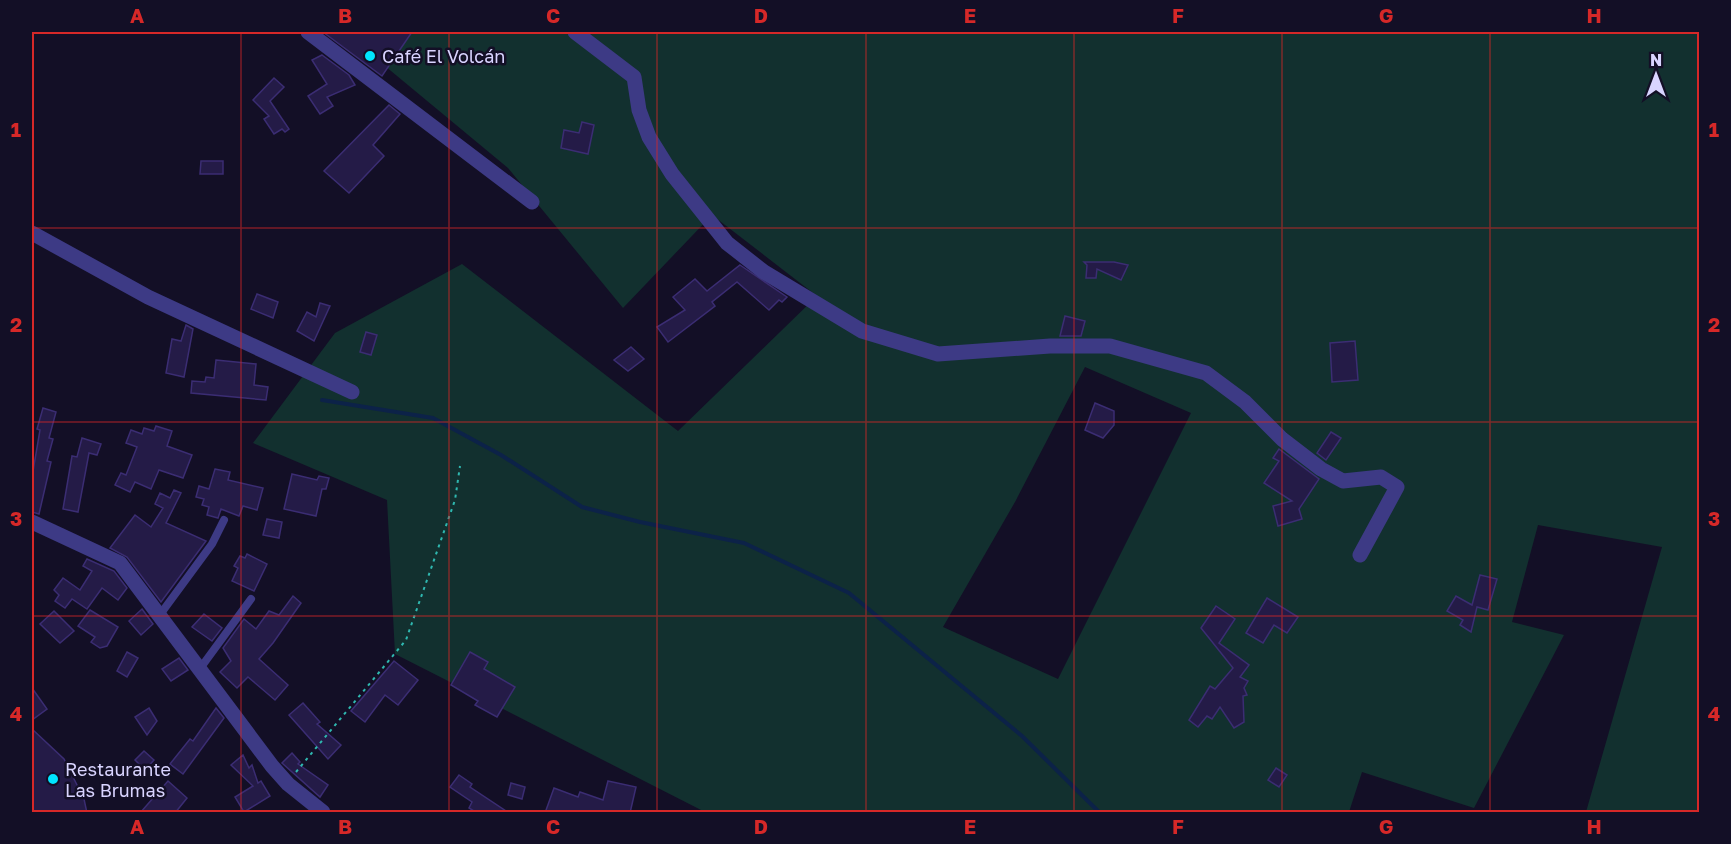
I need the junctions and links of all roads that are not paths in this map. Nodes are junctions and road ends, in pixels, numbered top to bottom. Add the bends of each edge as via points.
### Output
1 (308, 32) edge
2 (575, 32) edge
3 (532, 202) dead end
4 (32, 233) edge
5 (352, 392) dead end
6 (225, 520) dead end
7 (32, 522) edge
8 (1360, 555) dead end
9 (252, 599) dead end
10 (159, 616) junction
11 (199, 670) junction
12 (323, 813) edge

1 - 3 street
2 - 8 street via 634,77 648,137 672,174 727,243 764,272 862,331 938,354 1083,344 1110,346 1206,373 1321,469 1343,481 1381,477 1397,487
4 - 5 street via 148,297
6 - 10 lane
7 - 10 street via 120,563
9 - 11 lane
10 - 11 street
11 - 12 street via 288,784

